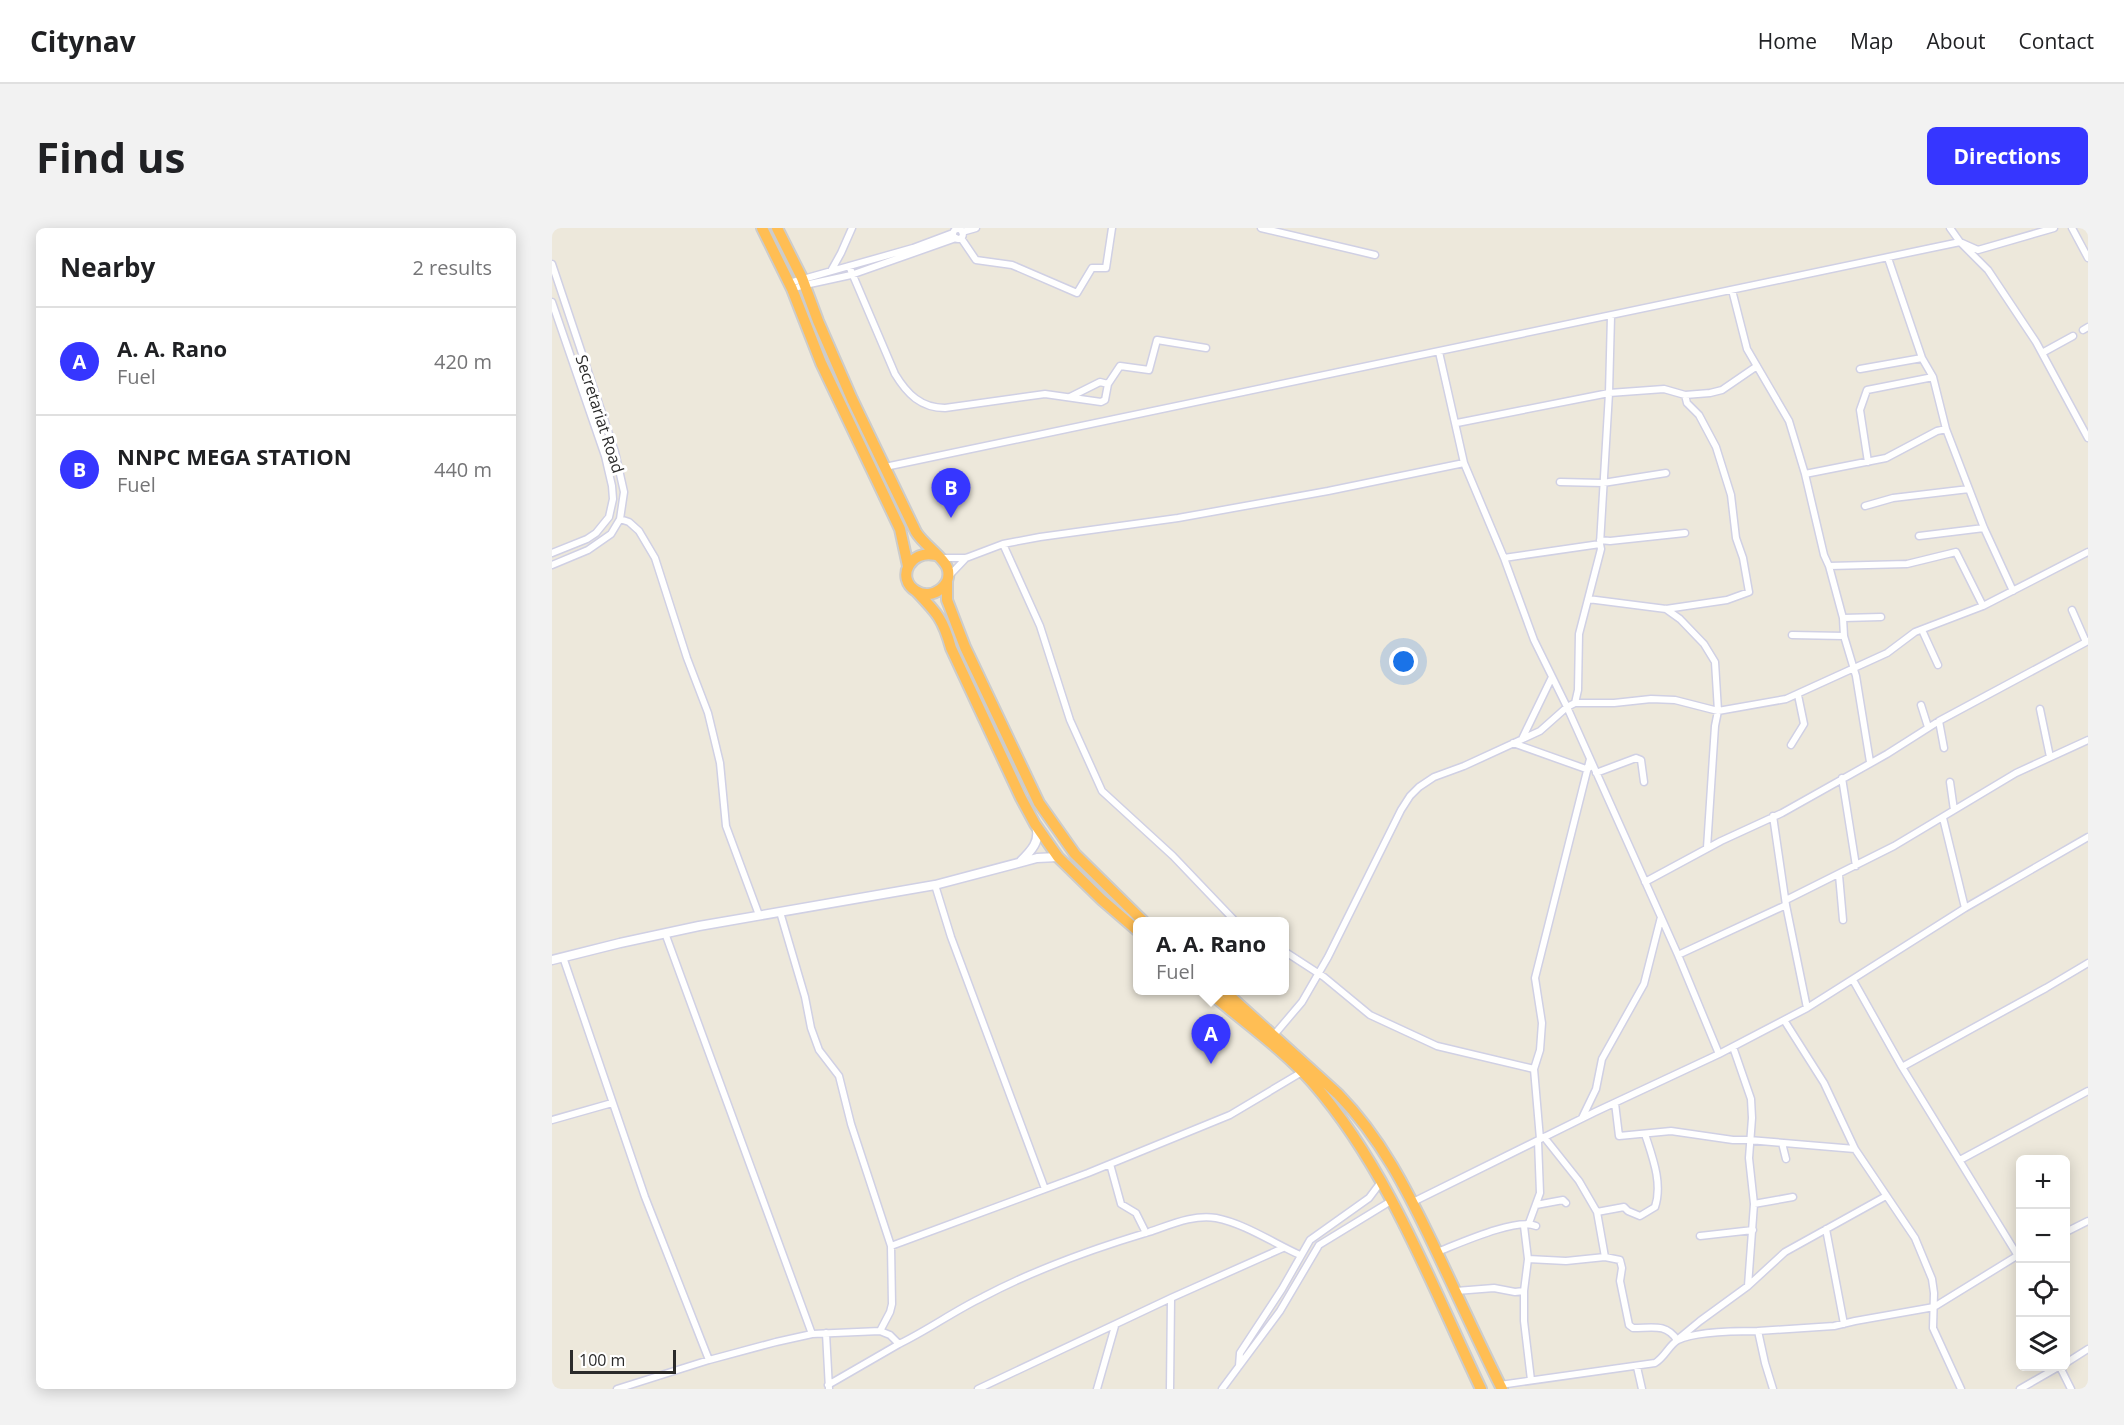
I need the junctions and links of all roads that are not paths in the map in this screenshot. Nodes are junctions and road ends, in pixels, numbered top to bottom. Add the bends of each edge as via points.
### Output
1 (762, 228) edge
2 (777, 228) edge
3 (852, 228) edge
4 (976, 228) edge
5 (1112, 228) edge
6 (1261, 228) edge
7 (1950, 228) edge
8 (2054, 228) edge
9 (2072, 228) edge
10 (957, 233) edge
11 (1960, 242) junction
12 (1375, 255) dead end
13 (1888, 258) junction
14 (2088, 258) edge
15 (552, 264) edge
16 (849, 266) junction
17 (831, 271) junction
18 (851, 275) junction
19 (804, 281) junction
20 (791, 286) junction
21 (1732, 290) junction
22 (552, 302) edge
23 (1611, 316) junction
24 (2073, 336) dead end
25 (1206, 348) dead end
26 (1439, 352) junction
27 (2042, 353) junction
28 (1922, 358) junction
29 (1757, 366) junction
30 (1860, 369) dead end
31 (1932, 377) junction
32 (1108, 384) junction
33 (1609, 393) junction
34 (1685, 395) junction
35 (1070, 397) junction
36 (1456, 423) junction
37 (1946, 429) junction
38 (2088, 438) edge
39 (1464, 462) junction
40 (1868, 462) junction
41 (885, 468) junction
42 (1666, 473) dead end
43 (1805, 474) junction
44 (1560, 482) dead end
45 (1603, 483) junction
46 (1969, 489) junction
47 (1865, 506) dead end
48 (620, 519) junction
49 (1984, 528) junction
50 (1685, 533) dead end
51 (1919, 536) dead end
52 (1600, 542) junction
53 (1003, 544) junction
54 (2088, 552) edge
55 (552, 553) edge
56 (938, 557) junction
57 (966, 558) junction
58 (1504, 558) junction
59 (552, 565) edge
60 (908, 566) junction
61 (1829, 566) junction
62 (947, 580) junction
63 (2013, 591) junction
64 (917, 592) junction
65 (1588, 599) junction
66 (1983, 606) junction
67 (1666, 609) junction
68 (2072, 610) dead end
69 (1881, 617) dead end
70 (1842, 618) junction
71 (1922, 630) junction
72 (1792, 635) dead end
73 (1845, 636) junction
74 (2087, 642) edge
75 (1938, 665) dead end
76 (1854, 669) junction
77 (1552, 677) junction
78 (1798, 695) junction
79 (1575, 703) junction
80 (1921, 705) dead end
81 (1567, 707) junction
82 (2040, 709) dead end
83 (1718, 711) junction
84 (1939, 722) junction
85 (1928, 728) junction
86 (1522, 739) junction
87 (2088, 740) edge
88 (1513, 743) junction
89 (1791, 745) dead end
90 (1944, 748) dead end
91 (2050, 757) junction
92 (1870, 762) junction
93 (1592, 770) junction
94 (1842, 778) junction
95 (1644, 782) dead end
96 (1950, 782) dead end
97 (1954, 810) junction
98 (1773, 816) junction
99 (1943, 818) junction
100 (1035, 824) junction
101 (2088, 837) edge
102 (1707, 848) junction
103 (1058, 857) junction
104 (1018, 863) junction
105 (1856, 866) junction
106 (1839, 875) junction
107 (1645, 882) junction
108 (935, 885) junction
109 (1786, 902) junction
110 (1965, 908) junction
111 (780, 912) junction
112 (759, 915) junction
113 (1140, 917) edge
114 (1232, 917) edge
115 (1661, 917) junction
116 (1842, 920) dead end
117 (1133, 927) edge
118 (665, 933) junction
119 (1289, 954) edge
120 (1678, 955) junction
121 (563, 957) junction
122 (552, 960) edge
123 (2088, 963) edge
124 (1318, 974) junction
125 (1853, 980) junction
126 (1213, 995) edge
127 (1229, 995) edge
128 (1808, 1008) junction
129 (1784, 1020) junction
130 (1274, 1035) junction
131 (1733, 1047) junction
132 (1719, 1054) junction
133 (1902, 1067) junction
134 (1534, 1069) junction
135 (1302, 1072) junction
136 (2088, 1091) edge
137 (612, 1103) junction
138 (1615, 1103) junction
139 (1581, 1119) junction
140 (552, 1120) edge
141 (1645, 1134) junction
142 (1541, 1139) junction
143 (1749, 1140) junction
144 (1782, 1143) junction
145 (1855, 1149) junction
146 (1786, 1159) dead end
147 (1960, 1160) junction
148 (1110, 1164) junction
149 (1382, 1182) junction
150 (1045, 1189) junction
151 (1886, 1196) junction
152 (1793, 1197) dead end
153 (1391, 1201) junction
154 (1413, 1202) junction
155 (1566, 1203) dead end
156 (1754, 1204) junction
157 (1536, 1206) junction
158 (1597, 1212) junction
159 (2088, 1221) edge
160 (1533, 1224) junction
161 (1826, 1229) junction
162 (1753, 1230) junction
163 (2070, 1230) edge
164 (1146, 1233) junction
165 (1700, 1236) dead end
166 (891, 1246) junction
167 (1283, 1248) junction
168 (2016, 1250) edge
169 (1437, 1252) junction
170 (1300, 1255) junction
171 (1605, 1257) junction
172 (2016, 1257) edge
173 (1528, 1259) junction
174 (1748, 1286) junction
175 (1456, 1291) junction
176 (1524, 1291) junction
177 (1171, 1298) junction
178 (1934, 1307) junction
179 (1845, 1324) junction
180 (1114, 1326) junction
181 (880, 1331) junction
182 (1758, 1331) junction
183 (826, 1333) junction
184 (812, 1334) junction
185 (1677, 1340) junction
186 (899, 1344) junction
187 (2088, 1349) edge
188 (709, 1360) junction
189 (2070, 1360) edge
190 (1239, 1367) junction
191 (1637, 1367) junction
192 (2053, 1371) edge
193 (2062, 1371) edge
194 (1531, 1380) junction
195 (828, 1387) edge
196 (1501, 1387) edge
197 (617, 1389) edge
198 (978, 1389) edge
199 (1097, 1389) edge
200 (1170, 1389) edge
201 (1222, 1389) edge
202 (1481, 1389) edge
203 (1642, 1389) edge
204 (1773, 1389) edge
205 (1961, 1389) edge
206 (2020, 1389) edge
207 (2072, 1389) edge

1 - 20 highway
2 - 19 highway
3 - 17 street
4 - 10 street
5 - 10 street via 1106,268 1092,268 1077,293 1012,265 976,260
6 - 12 street
7 - 11 street
8 - 11 street via 1978,250
9 - 14 street
10 - 16 street
10 - 18 street
11 - 13 street
11 - 27 street via 1988,270
13 - 21 street
13 - 28 street
15 - 48 street, Secretariat Road via 619,465 624,492
16 - 17 street
16 - 18 street
17 - 19 street
18 - 19 street
18 - 35 street via 895,374 904,389 920,402 945,408 1045,394
19 - 20 street
19 - 41 highway via 818,321
20 - 60 highway via 821,363 900,529
21 - 23 street
21 - 29 street via 1747,350
22 - 55 street, Secretariat Road via 605,456 613,499 609,517 596,533
23 - 26 street
23 - 33 street
24 - 27 street
25 - 32 street via 1157,340 1149,370 1120,366
26 - 36 street
26 - 41 street
27 - 38 street
28 - 30 street
28 - 31 street
29 - 34 street via 1722,390
29 - 43 street via 1789,421
31 - 37 street
31 - 40 street via 1867,390 1860,410
32 - 35 street via 1100,382
32 - 35 street via 1106,399 1101,402
33 - 34 street via 1664,389
33 - 36 street
33 - 45 street
34 - 67 street via 1719,456 1731,495 1749,592 1727,600
36 - 39 street
37 - 40 street via 1899,453
37 - 46 street
39 - 53 street via 1178,518
39 - 58 street
40 - 43 street
41 - 56 highway via 916,532
42 - 45 street
43 - 61 street
44 - 45 street
45 - 52 street
46 - 47 street via 1893,498
46 - 49 street
48 - 59 street via 611,534 596,546
48 - 112 street via 639,531 655,558 708,713 720,763 726,826
49 - 51 street
49 - 63 street
50 - 52 street
52 - 58 street
52 - 65 street
53 - 57 street
53 - 114 street via 1040,626 1071,720 1102,791
54 - 63 street
56 - 57 street
56 - 60 highway via 922,554
56 - 62 highway via 946,564
57 - 62 street
58 - 77 street via 1533,640
60 - 64 highway via 907,578
61 - 66 street via 1907,564 1956,552
61 - 70 street
62 - 64 highway via 934,593
62 - 113 highway via 947,600 965,647 1039,803 1075,854
63 - 66 street
64 - 100 highway via 945,625 951,648
65 - 67 street
65 - 79 street via 1579,634
66 - 71 street
67 - 83 street via 1698,638 1715,662
68 - 74 street
69 - 70 street
70 - 73 street
71 - 75 street
71 - 76 street
72 - 73 street
73 - 76 street
74 - 84 street
76 - 78 street
76 - 92 street
77 - 81 street
77 - 86 street
78 - 83 street
78 - 89 street via 1804,724
79 - 81 street
79 - 83 street via 1675,700
80 - 85 street
81 - 86 street via 1540,730
81 - 93 street
82 - 91 street
83 - 102 street
84 - 85 street
84 - 90 street
85 - 92 street
86 - 88 street
87 - 91 street
88 - 93 street
88 - 124 street via 1434,777 1410,796
91 - 97 street
92 - 94 street
93 - 95 street via 1636,758 1641,760
93 - 107 street
93 - 134 street via 1535,978 1542,1023
94 - 98 street
94 - 105 street
96 - 97 street
97 - 99 street
98 - 102 street
98 - 109 street
99 - 105 street
99 - 110 street
100 - 103 highway
100 - 104 street via 1036,844
101 - 110 street
102 - 107 street
103 - 104 street
103 - 117 highway
104 - 108 street
105 - 106 street
106 - 109 street
106 - 116 street
107 - 115 street
108 - 111 street
108 - 150 street
109 - 120 street
109 - 128 street
110 - 125 street
111 - 112 street
111 - 166 street via 806,997 811,1028 819,1050 838,1076
112 - 118 street
115 - 120 street
115 - 139 street via 1644,984 1602,1059 1596,1089
118 - 121 street
118 - 184 street
119 - 124 street
120 - 132 street
121 - 122 street
121 - 137 street
123 - 133 street
124 - 130 street via 1302,1002
124 - 134 street via 1370,1015 1437,1046
125 - 128 street
125 - 133 street
126 - 135 highway
127 - 130 highway
128 - 129 street
129 - 131 street
129 - 145 street via 1824,1083
130 - 154 highway via 1355,1112 1385,1151
131 - 132 street
131 - 143 street via 1751,1099
132 - 138 street
133 - 147 street
134 - 142 street
135 - 148 street via 1230,1115
135 - 149 highway via 1340,1118
136 - 147 street
137 - 140 street
137 - 188 street
138 - 139 street
138 - 141 street via 1619,1136
139 - 142 street
141 - 143 street via 1671,1131
141 - 158 street via 1656,1173 1655,1207 1640,1216 1624,1207
142 - 154 street
142 - 157 street via 1540,1193
142 - 158 street via 1578,1181
143 - 144 street
143 - 156 street
144 - 145 street
144 - 146 street
145 - 151 street
147 - 168 street
148 - 150 street
148 - 164 street via 1121,1204 1136,1213
149 - 153 highway
149 - 170 street via 1369,1198 1314,1235
150 - 166 street
151 - 161 street
151 - 178 street via 1915,1238 1925,1261 1932,1279
152 - 156 street
153 - 190 street via 1319,1245
153 - 202 highway
154 - 169 highway
155 - 157 street via 1563,1200
156 - 162 street
157 - 160 street
158 - 171 street
159 - 163 street
160 - 169 street via 1498,1229
160 - 173 street via 1524,1226
161 - 174 street via 1785,1252
161 - 179 street
162 - 165 street
162 - 174 street
164 - 167 street via 1189,1220 1217,1218
164 - 186 street via 1042,1268 981,1297
166 - 181 street via 892,1304
167 - 170 street
167 - 177 street
169 - 175 highway
170 - 190 street via 1240,1353
171 - 173 street
171 - 185 street via 1620,1260 1622,1297 1630,1327 1664,1328
172 - 178 street
173 - 176 street
174 - 185 street
175 - 176 street
175 - 196 highway
176 - 194 street
177 - 180 street
177 - 200 street
178 - 179 street
178 - 205 street via 1933,1328
179 - 182 street
180 - 198 street
180 - 199 street
181 - 183 street
181 - 186 street
182 - 185 street via 1721,1331
182 - 204 street
183 - 184 street
183 - 195 street
184 - 188 street
185 - 191 street via 1662,1359
186 - 195 street
187 - 189 street
188 - 197 street
190 - 201 street
191 - 194 street
191 - 203 street
192 - 206 street
193 - 207 street
194 - 196 street

